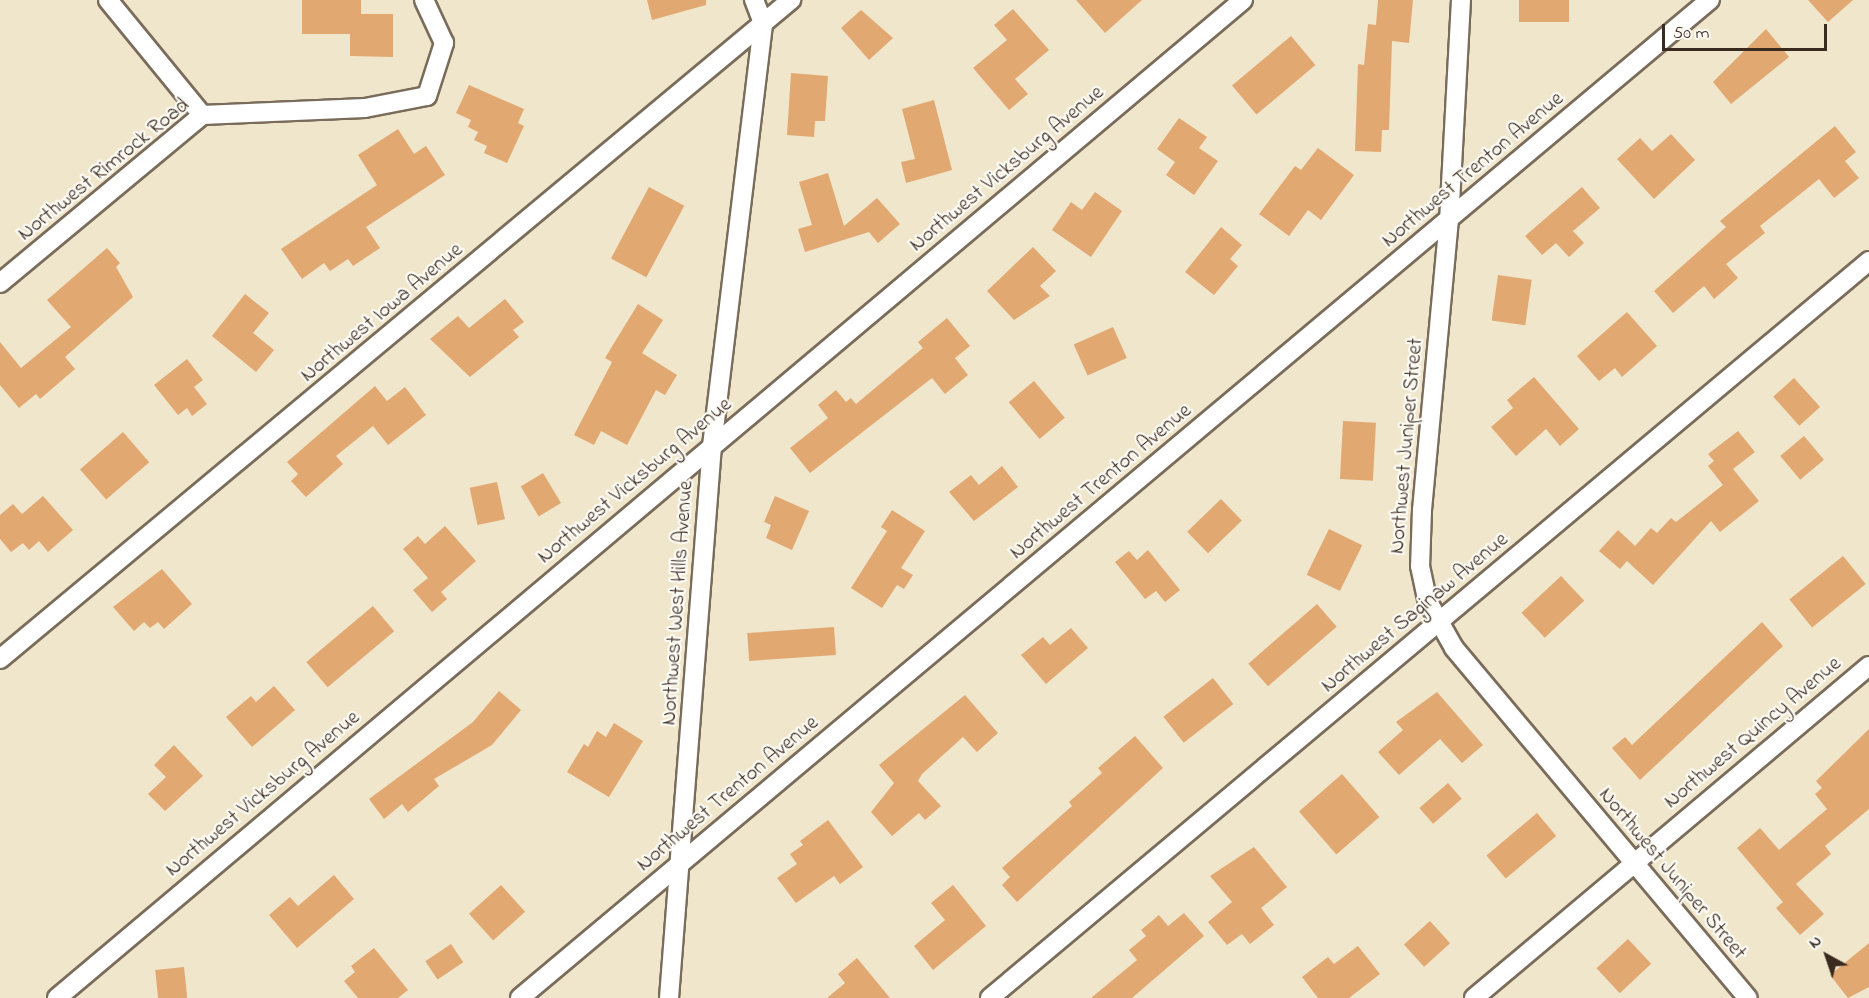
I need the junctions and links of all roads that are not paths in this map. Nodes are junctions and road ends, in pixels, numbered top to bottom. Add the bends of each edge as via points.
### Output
1 (108, 0) edge
2 (424, 0) edge
3 (754, 0) edge
4 (791, 0) edge
5 (1243, 0) edge
6 (1461, 0) edge
7 (1710, 0) edge
8 (763, 23) junction
9 (202, 115) junction
10 (1449, 219) junction
11 (1869, 261) edge
12 (0, 283) edge
13 (712, 446) junction
14 (1438, 623) junction
15 (0, 660) edge
16 (1869, 666) edge
17 (1633, 863) junction
18 (681, 864) junction
19 (57, 998) edge
20 (520, 998) edge
21 (669, 998) edge
22 (990, 998) edge
23 (1474, 998) edge
24 (1748, 998) edge

1 - 9 street
2 - 9 street, Northwest Rimrock Road via 444,43 427,96 365,108
3 - 8 street, Northwest West Hills Avenue
4 - 8 street, Northwest Iowa Avenue
5 - 13 street, Northwest Vicksburg Avenue
6 - 10 street, Northwest Juniper Street
7 - 10 street, Northwest Trenton Avenue
8 - 13 street, Northwest West Hills Avenue
8 - 15 street, Northwest Iowa Avenue
9 - 12 street, Northwest Rimrock Road
10 - 14 street, Northwest Juniper Street via 1420,555 1426,600
10 - 18 street, Northwest Trenton Avenue
11 - 14 street, Northwest Saginaw Avenue
13 - 18 street, Northwest West Hills Avenue
13 - 19 street, Northwest Vicksburg Avenue
14 - 17 street, Northwest Juniper Street
14 - 22 street, Northwest Saginaw Avenue
16 - 17 street, Northwest Quincy Avenue
17 - 23 street, Northwest Quincy Avenue
17 - 24 street, Northwest Juniper Street
18 - 20 street, Northwest Trenton Avenue
18 - 21 street, Northwest West Hills Avenue

